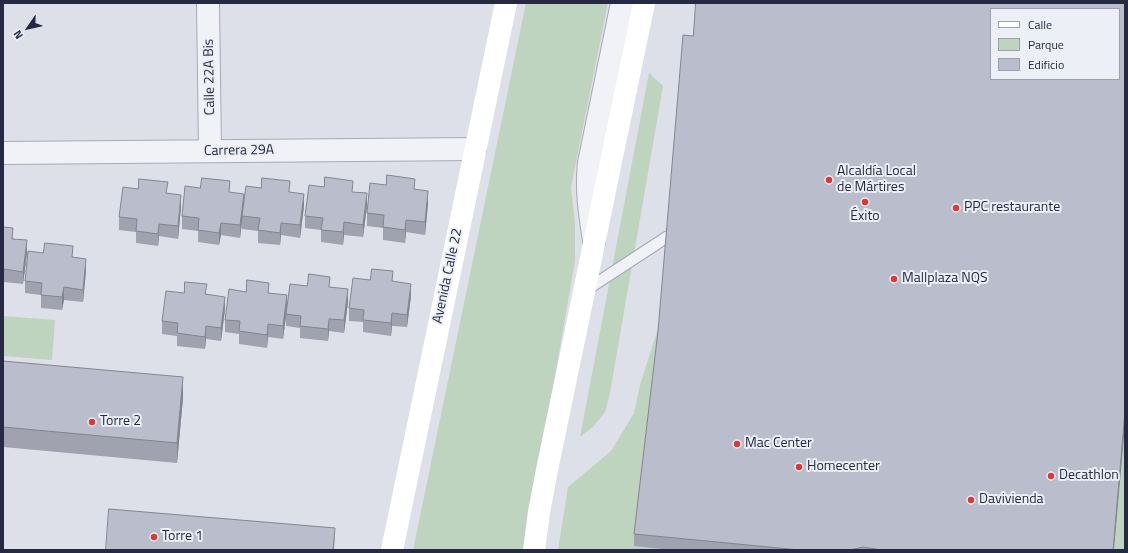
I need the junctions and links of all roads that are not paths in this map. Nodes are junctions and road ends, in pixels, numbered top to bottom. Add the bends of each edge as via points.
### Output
1 (208, 3) edge
2 (506, 3) edge
3 (622, 3) edge
4 (644, 3) edge
5 (475, 149) junction
6 (210, 151) junction
7 (3, 153) edge
8 (667, 237) edge
9 (594, 244) junction
10 (584, 291) junction
11 (392, 550) edge
12 (534, 550) edge

1 - 6 street, Calle 22A Bis
2 - 5 street, Avenida Calle 22
3 - 9 street via 587,182
4 - 9 street
5 - 6 street, Carrera 29A
5 - 11 street, Avenida Calle 22
6 - 7 street, Carrera 29A
8 - 10 lane
9 - 10 street
10 - 12 street via 539,512

